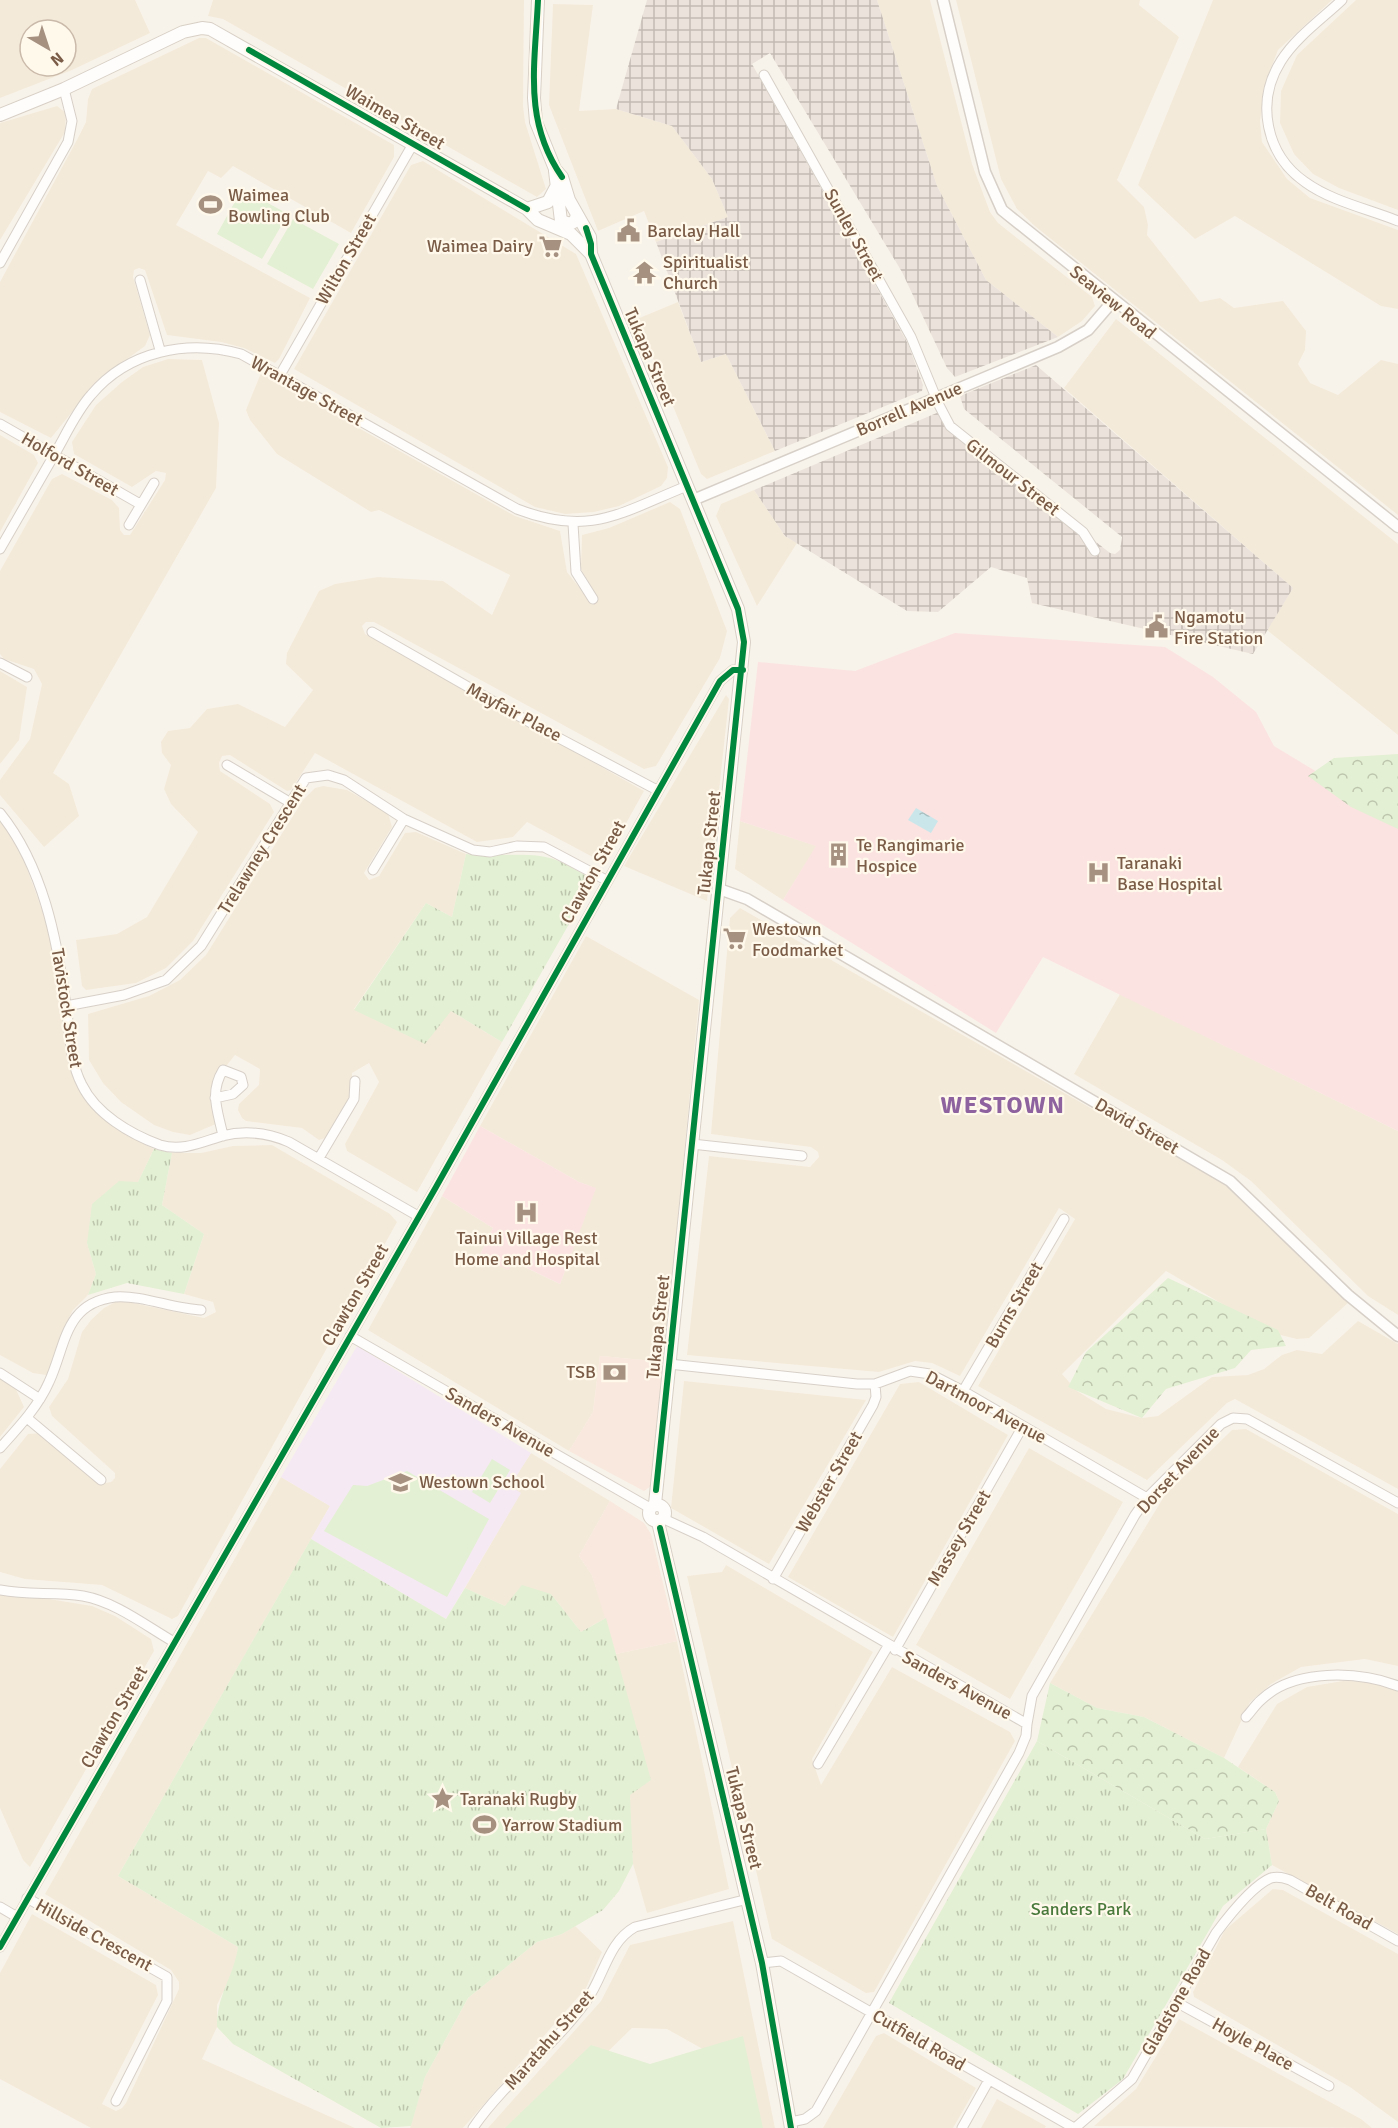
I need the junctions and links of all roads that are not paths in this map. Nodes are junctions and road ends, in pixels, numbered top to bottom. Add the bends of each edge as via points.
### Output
1 (538, 0) edge
2 (943, 0) edge
3 (1342, 0) edge
4 (764, 75) dead end
5 (64, 88) junction
6 (0, 115) edge
7 (413, 144) junction
8 (555, 169) junction
9 (556, 187) junction
10 (527, 209) junction
11 (566, 219) junction
12 (1398, 221) edge
13 (591, 254) junction
14 (0, 262) edge
15 (140, 280) dead end
16 (1113, 301) junction
17 (160, 350) junction
18 (280, 375) junction
19 (936, 398) junction
20 (0, 424) edge
21 (54, 455) junction
22 (154, 483) dead end
23 (687, 486) junction
24 (693, 500) junction
25 (140, 504) junction
26 (573, 524) junction
27 (129, 525) dead end
28 (1398, 528) edge
29 (0, 549) edge
30 (1095, 550) dead end
31 (593, 599) dead end
32 (372, 632) dead end
33 (0, 663) edge
34 (743, 670) junction
35 (27, 677) dead end
36 (227, 765) dead end
37 (657, 790) junction
38 (291, 803) junction
39 (0, 813) edge
40 (404, 819) junction
41 (374, 870) dead end
42 (606, 880) junction
43 (719, 889) junction
44 (66, 1006) junction
45 (355, 1081) dead end
46 (215, 1098) dead end
47 (223, 1136) junction
48 (692, 1144) junction
49 (802, 1156) dead end
50 (319, 1158) junction
51 (418, 1216) junction
52 (1064, 1219) dead end
53 (201, 1310) dead end
54 (350, 1336) junction
55 (1398, 1336) edge
56 (669, 1364) junction
57 (0, 1373) edge
58 (875, 1384) junction
59 (963, 1391) junction
60 (40, 1399) junction
61 (27, 1418) junction
62 (1023, 1426) junction
63 (0, 1448) edge
64 (101, 1480) dead end
65 (1147, 1498) junction
66 (1398, 1503) edge
67 (653, 1506) junction
68 (661, 1521) junction
69 (773, 1579) junction
70 (0, 1590) edge
71 (174, 1642) junction
72 (892, 1648) junction
73 (1398, 1686) edge
74 (1246, 1718) dead end
75 (1027, 1724) junction
76 (818, 1764) dead end
77 (1278, 1877) joint
78 (27, 1898) junction
79 (748, 1899) junction
80 (0, 1907) edge
81 (17, 1917) junction
82 (1398, 1941) edge
83 (0, 1947) edge
84 (762, 1963) junction
85 (1176, 2002) junction
86 (871, 2013) junction
87 (989, 2080) junction
88 (1329, 2086) dead end
89 (116, 2101) dead end
90 (791, 2125) edge
91 (473, 2128) edge
92 (962, 2128) edge
93 (1075, 2128) edge

1 - 8 main road, Tukapa Street via 534,111
2 - 16 street, Seaview Road via 985,172 995,198 1013,221
3 - 12 street via 1280,62 1266,100 1270,134 1289,169 1306,183
4 - 19 street, Sunley Street via 912,338
5 - 6 main road, Waimea Street
5 - 7 main road, Waimea Street via 183,32 201,28 232,40
5 - 14 street via 72,121 68,142
7 - 10 main road, Waimea Street
7 - 18 street, Wilton Street
8 - 9 main road, Tukapa Street
8 - 11 main road, Tukapa Street via 562,177
9 - 10 main road via 548,202
9 - 11 main road, Tukapa Street
10 - 11 main road, Waimea Street
11 - 13 main road
11 - 13 main road, Tukapa Street via 590,237
13 - 23 main road, Tukapa Street
15 - 17 street
16 - 19 street, Borrell Avenue via 1078,337
16 - 28 street, Seaview Road
17 - 18 street, Wrantage Street via 228,350
17 - 21 street, Wrantage Street via 128,364 101,384 79,411
18 - 26 street, Wrantage Street via 517,509 544,520
19 - 24 street, Borrell Avenue
19 - 30 street, Gilmour Street via 957,433 1083,532
20 - 21 street, Holford Street
21 - 25 street, Holford Street
21 - 29 street, Wrantage Street
22 - 25 street, Holford Street
23 - 24 main road, Tukapa Street
23 - 26 street, Wrantage Street via 603,520
24 - 34 main road, Tukapa Street via 738,609 744,642
25 - 27 street, Holford Street
26 - 31 street via 576,572
32 - 37 street, Mayfair Place
33 - 35 street
34 - 37 street, Clawton Street via 733,670 720,681
34 - 43 main road, Tukapa Street
36 - 38 street
37 - 42 street, Clawton Street
38 - 40 street, Trelawney Crescent via 306,778 328,775 344,780
38 - 44 street, Trelawney Crescent via 201,946 166,980 124,995
39 - 44 street, Tavistock Street via 26,851 51,922
40 - 41 street
40 - 42 street, Trelawney Crescent via 473,850 544,847
42 - 51 street, Clawton Street
43 - 48 main road, Tukapa Street
43 - 55 street, David Street via 747,899 1230,1181 1354,1301
44 - 47 street, Tavistock Street via 73,1065 82,1087 112,1120 162,1146 201,1144
45 - 50 street via 354,1099
46 - 47 street
47 - 50 street, Tavistock Street via 273,1135
48 - 49 street
48 - 56 main road, Tukapa Street
50 - 51 street, Tavistock Street
51 - 54 street, Clawton Street
52 - 59 street, Burns Street
53 - 60 street via 125,1297 106,1299 88,1307 66,1332 50,1382
54 - 67 street, Sanders Avenue
54 - 71 street, Clawton Street
56 - 58 street, Dartmoor Avenue
56 - 67 main road, Tukapa Street
57 - 60 street
58 - 59 street, Dartmoor Avenue via 919,1371
58 - 69 street, Webster Street via 873,1405
59 - 62 street, Dartmoor Avenue
60 - 61 street
61 - 63 street
61 - 64 street
62 - 65 street, Dartmoor Avenue
62 - 72 street, Massey Street
65 - 66 street, Dorset Avenue via 1221,1424 1241,1418
65 - 75 street, Dorset Avenue via 1032,1696
67 - 68 main road, Tukapa Street via 662,1507
68 - 69 street, Sanders Avenue via 703,1537
68 - 79 main road, Tukapa Street
69 - 72 street, Sanders Avenue
70 - 71 street via 91,1598
71 - 78 street, Clawton Street
72 - 75 street, Sanders Avenue
72 - 76 street, Massey Street
73 - 74 street via 1366,1676 1312,1678 1262,1698
75 - 86 street, Sanders Avenue via 1019,1753
77 - 82 street, Belt Road via 1302,1885
77 - 85 street, Gladstone Road via 1265,1882 1225,1921
78 - 81 street, Clawton Street
78 - 89 street, Hillside Crescent via 167,1977 167,2001
79 - 84 main road, Tukapa Street
79 - 91 street, Maratahu Street via 627,1931 614,1947 585,2003
80 - 81 street
81 - 83 street, Clawton Street
84 - 86 street, Cutfield Road via 781,1961
84 - 90 main road, Tukapa Street
85 - 88 street, Hoyle Place
85 - 93 street, Gladstone Road via 1126,2087
86 - 87 street, Cutfield Road
86 - 90 street, Sanders Avenue via 816,2111
87 - 92 street
87 - 93 street, Cutfield Road

